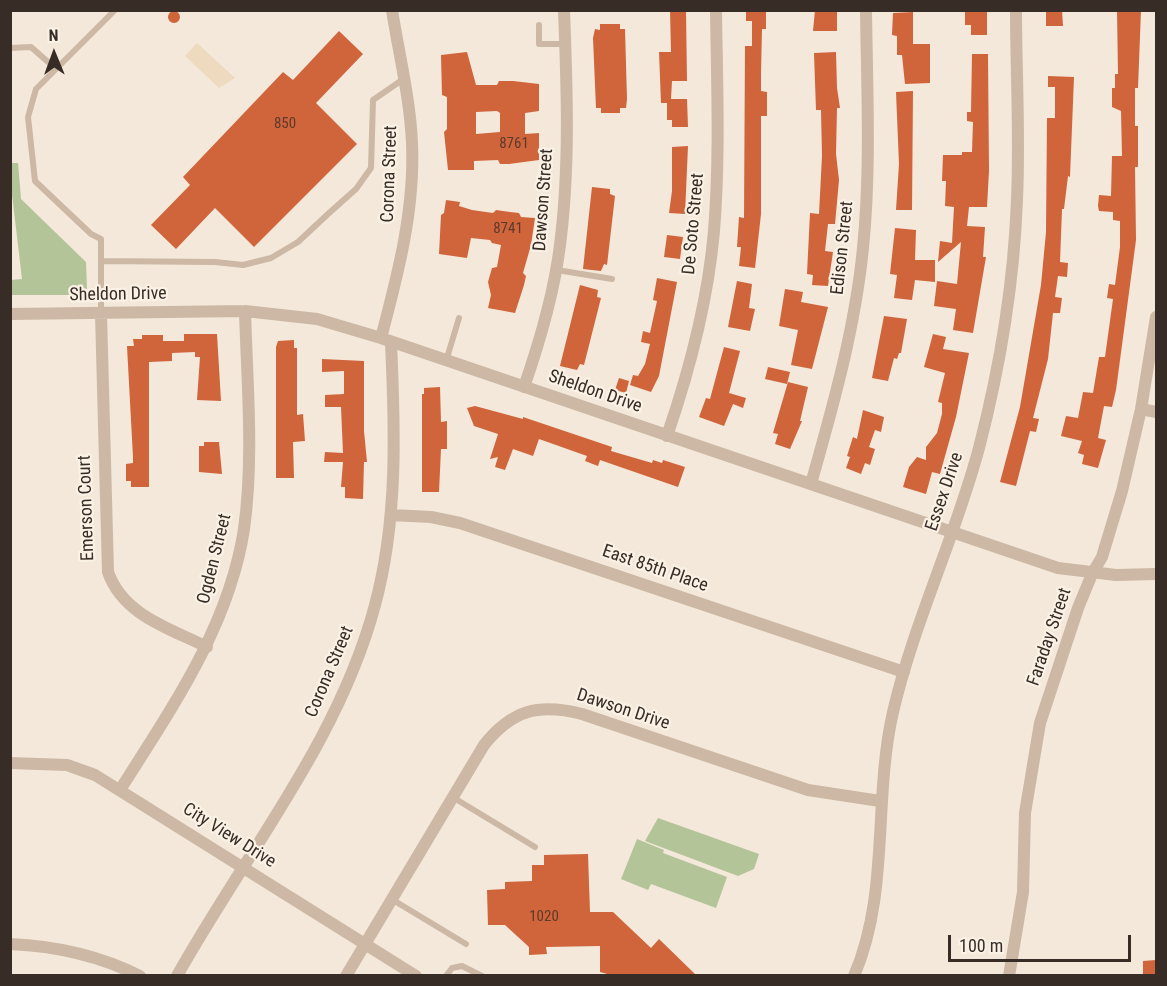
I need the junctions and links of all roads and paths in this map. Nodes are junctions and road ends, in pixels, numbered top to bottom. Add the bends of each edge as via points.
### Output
1 (115, 10) edge
2 (392, 10) edge
3 (564, 10) edge
4 (716, 10) edge
5 (866, 10) edge
6 (1016, 10) edge
7 (539, 25) dead end
8 (565, 44) junction
9 (10, 48) edge
10 (56, 69) junction
11 (405, 77) junction
12 (101, 261) junction
13 (556, 270) junction
14 (612, 279) dead end
15 (245, 311) junction
16 (10, 314) edge
17 (101, 314) junction
18 (1156, 317) edge
19 (459, 318) dead end
20 (386, 340) junction
21 (446, 361) junction
22 (524, 387) junction
23 (1141, 409) junction
24 (1156, 412) edge
25 (667, 436) junction
26 (811, 484) junction
27 (391, 515) junction
28 (951, 532) junction
29 (1092, 574) junction
30 (1156, 574) edge
31 (207, 646) junction
32 (904, 672) junction
33 (10, 763) edge
34 (120, 790) junction
35 (454, 798) junction
36 (880, 801) junction
37 (535, 847) dead end
38 (244, 866) junction
39 (393, 900) junction
40 (10, 944) edge
41 (366, 944) junction
42 (466, 944) dead end
43 (140, 975) edge
44 (177, 975) edge
45 (346, 975) edge
46 (416, 975) edge
47 (446, 975) edge
48 (482, 975) edge
49 (854, 975) edge
50 (1009, 975) edge

1 - 10 lane
2 - 11 street, Corona Street
3 - 8 street, Dawson Street
4 - 25 street, De Soto Street via 714,232 696,340
5 - 26 street, Edison Street via 868,156 863,249 850,336
6 - 28 street, Essex Drive via 1017,198 1007,314 979,446
7 - 8 lane via 539,44
8 - 13 street, Dawson Street via 567,134
9 - 10 lane via 31,47
10 - 12 lane via 36,88 28,117 35,181 100,239
11 - 12 lane via 373,100 371,168 356,189 298,242 271,258 243,265
11 - 20 street, Corona Street via 412,144 408,220
12 - 17 lane
13 - 14 lane
13 - 22 street, Dawson Street
15 - 17 street, Sheldon Drive
15 - 20 street, Sheldon Drive via 316,319
15 - 31 street, Ogden Street via 245,521 232,581
16 - 17 street, Sheldon Drive
17 - 31 street, Emerson Court via 108,572 119,596 138,613
18 - 23 street, Faraday Street
19 - 21 lane
20 - 21 street, Sheldon Drive
20 - 27 street, Corona Street via 393,477
21 - 22 street, Sheldon Drive
22 - 25 street, Sheldon Drive
23 - 24 street
23 - 29 street, Faraday Street via 1116,513 1102,557
25 - 26 street, Sheldon Drive
26 - 28 street, Sheldon Drive
27 - 32 street, East 85th Place via 460,523
27 - 38 street, Corona Street via 377,596 353,672 319,742
28 - 29 street, Sheldon Drive via 1058,568
28 - 32 street, Essex Drive
29 - 30 street, Sheldon Drive
29 - 50 street, Faraday Street via 1054,677 1030,768 1021,914
31 - 34 street, Ogden Street
32 - 36 street, Essex Drive via 888,739
33 - 34 street, City View Drive via 67,765
34 - 38 street, City View Drive
35 - 36 street, Dawson Drive via 484,746 503,724 522,714 551,709 582,714 808,790
35 - 37 lane
35 - 39 street, Dawson Drive
36 - 49 street, Essex Drive via 876,893 871,926
38 - 41 street, City View Drive
38 - 44 street, Corona Street
39 - 41 street, Dawson Drive
39 - 42 lane
40 - 43 street via 71,950
41 - 45 street, Dawson Drive
41 - 46 street, City View Drive
47 - 48 lane via 452,968 462,966

